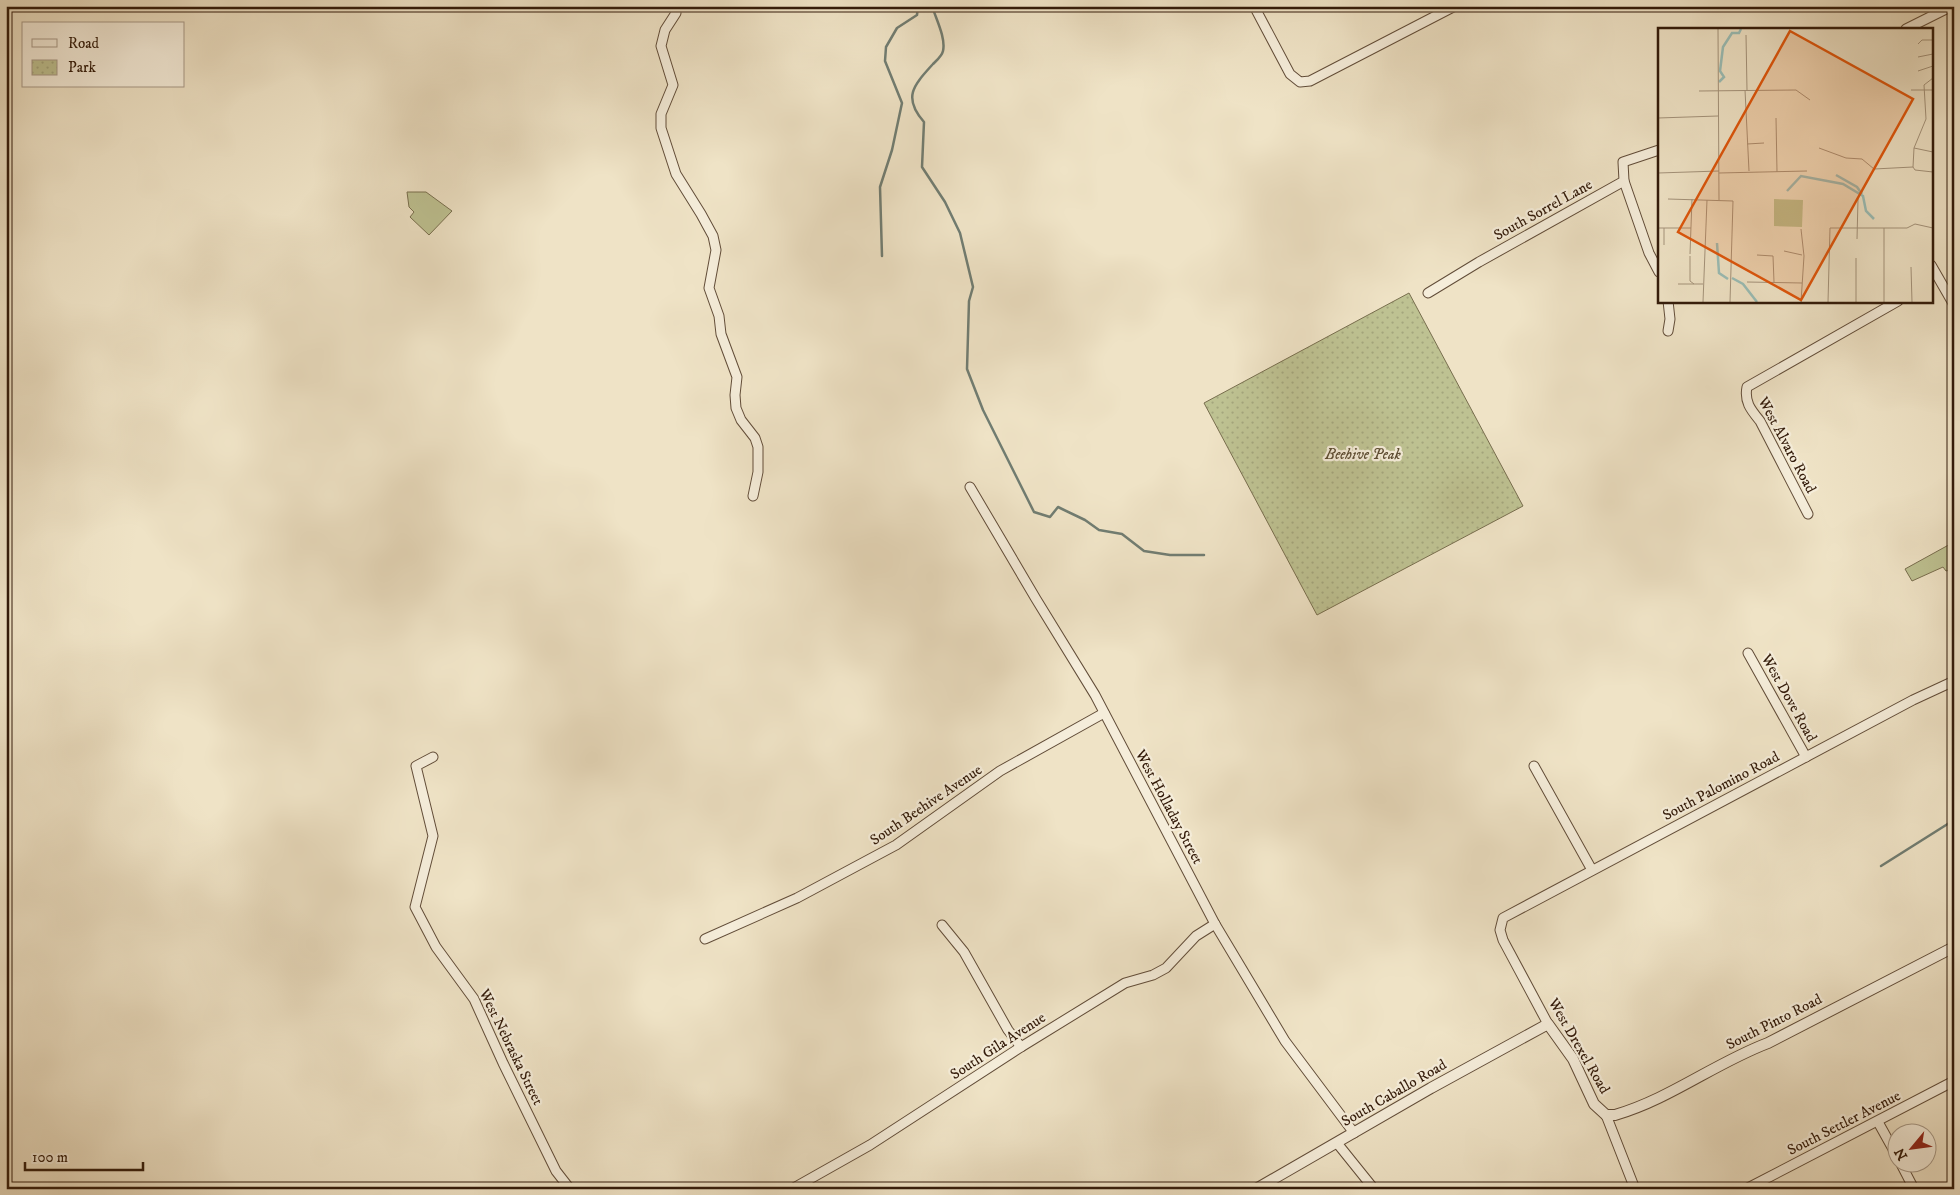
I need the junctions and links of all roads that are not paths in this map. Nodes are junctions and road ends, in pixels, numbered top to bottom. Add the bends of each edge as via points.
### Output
1 (676, 6) edge
2 (1254, 6) edge
3 (1455, 6) edge
4 (1952, 6) edge
5 (1908, 28) edge
6 (1658, 150) edge
7 (1624, 180) junction
8 (1658, 270) edge
9 (1935, 280) edge
10 (1428, 293) dead end
11 (1668, 302) edge
12 (1896, 302) edge
13 (1954, 305) edge
14 (1668, 331) dead end
15 (970, 487) dead end
16 (752, 496) dead end
17 (1808, 514) dead end
18 (1748, 653) dead end
19 (1954, 681) edge
20 (1104, 713) junction
21 (433, 757) dead end
22 (1806, 757) junction
23 (1534, 766) dead end
24 (1592, 870) junction
25 (1503, 918) joint
26 (1215, 924) junction
27 (942, 925) dead end
28 (706, 938) dead end
29 (1954, 947) edge
30 (1548, 1024) junction
31 (1021, 1047) junction
32 (1954, 1082) edge
33 (1606, 1115) junction
34 (1878, 1122) junction
35 (1354, 1133) junction
36 (1888, 1140) edge
37 (1336, 1143) junction
38 (1905, 1172) edge
39 (570, 1189) edge
40 (792, 1189) edge
41 (1256, 1189) edge
42 (1374, 1189) edge
43 (1635, 1189) edge
44 (1746, 1189) edge
45 (1914, 1189) edge

1 - 16 street via 661,46 673,86 662,114 661,128 676,174 713,236 716,250 710,288 721,334 738,378 736,408 758,447 758,472
2 - 3 street via 1290,74 1300,82 1310,81
4 - 5 street
6 - 7 street via 1624,162
7 - 8 street
7 - 10 street, South Sorrel Lane
9 - 13 street
11 - 14 street
12 - 17 street, West Alvaro Road via 1747,387 1745,397 1750,409 1760,421
15 - 20 street, West Holladay Street
18 - 22 street, West Dove Road
19 - 22 street, South Palomino Road
20 - 26 street, West Holladay Street
20 - 28 street, South Beehive Avenue via 1000,771 896,846 797,898
21 - 39 street, West Nebraska Street via 416,766 433,836 415,907 436,947 474,999 556,1171
22 - 24 street, South Palomino Road
23 - 24 street
24 - 25 street, South Palomino Road
25 - 30 street, West Drexel Road via 1500,930 1503,940
26 - 31 street, South Gila Avenue via 1196,936 1166,968 1125,983
26 - 35 street, West Holladay Street via 1286,1041
27 - 31 street via 964,952
29 - 33 street, South Pinto Road via 1689,1084 1626,1112
30 - 33 street, West Drexel Road via 1573,1059 1594,1104
30 - 35 street, South Caballo Road
31 - 40 street, South Gila Avenue via 870,1145
32 - 34 street, South Settler Avenue
33 - 43 street, West Drexel Road
34 - 36 street
34 - 44 street, South Settler Avenue
35 - 37 street, South Caballo Road
37 - 41 street, South Caballo Road
37 - 42 street
38 - 45 street

